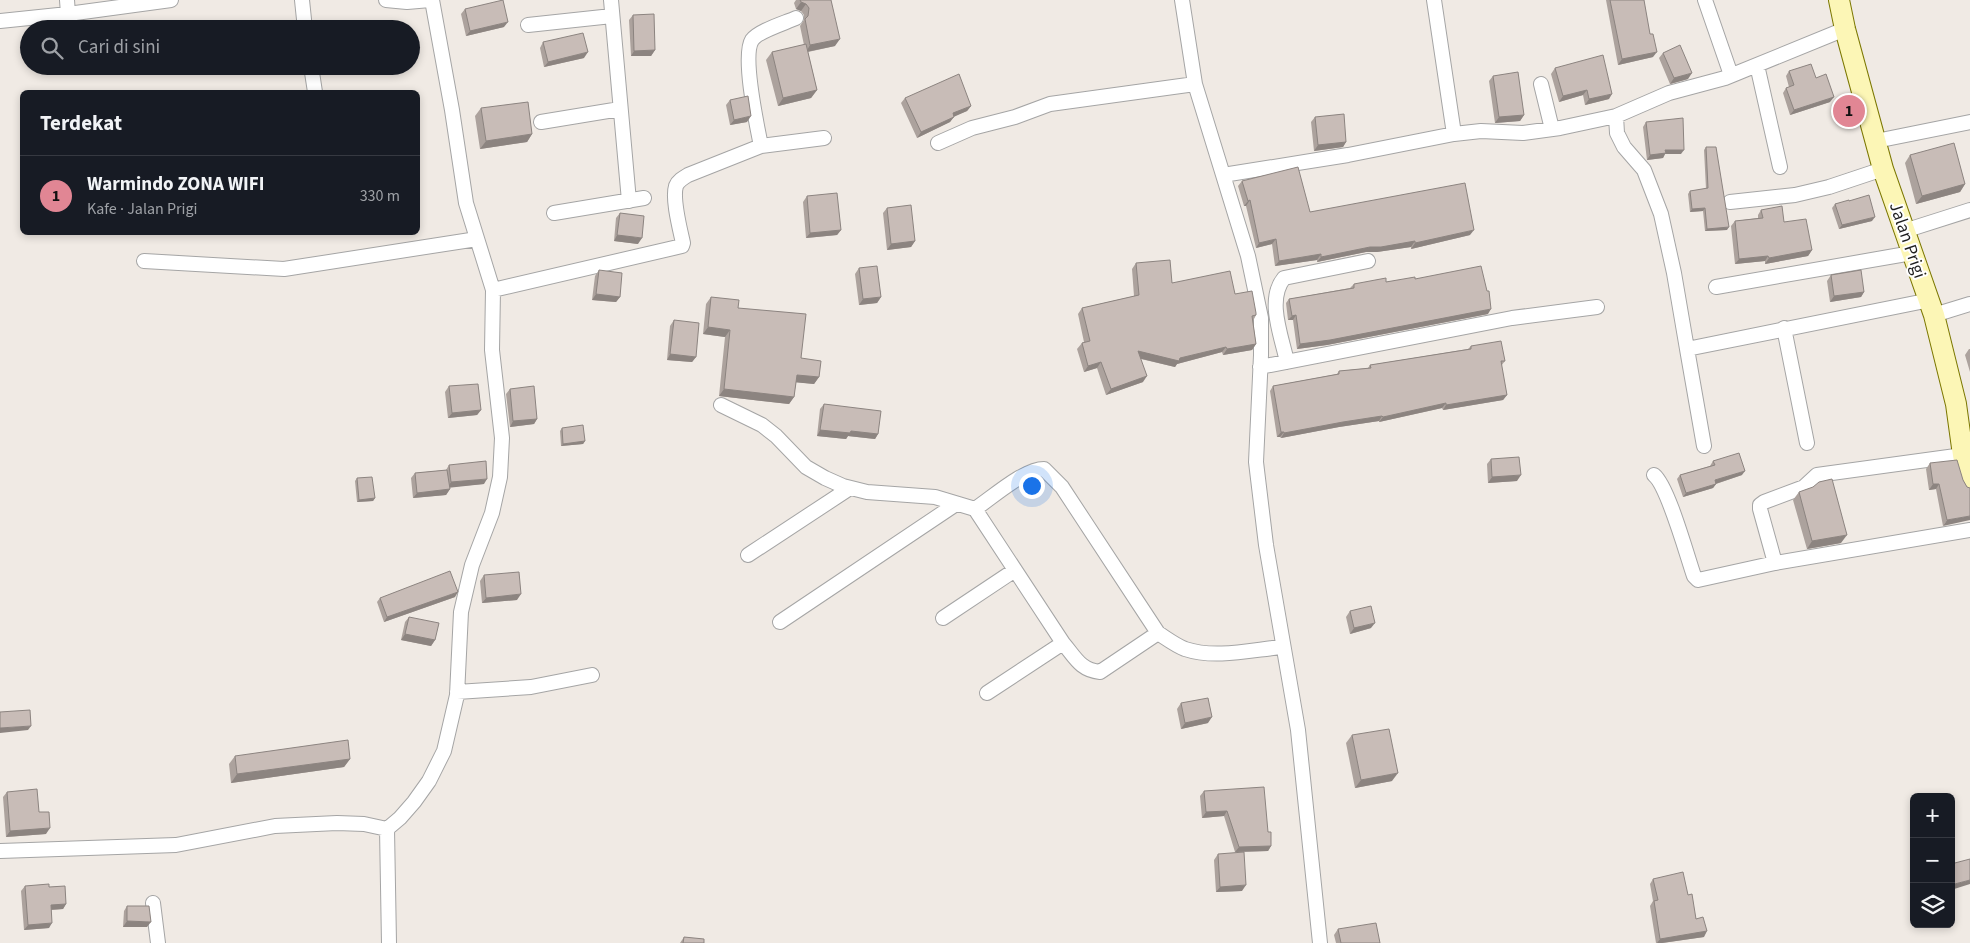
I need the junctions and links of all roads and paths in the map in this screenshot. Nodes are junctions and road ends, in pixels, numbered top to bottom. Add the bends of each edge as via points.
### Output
1 (67, 0) edge
2 (171, 0) edge
3 (302, 0) edge
4 (386, 0) edge
5 (431, 0) edge
6 (611, 0) edge
7 (1182, 0) edge
8 (1434, 0) edge
9 (1705, 0) edge
10 (1840, 0) edge
11 (138, 2) edge
12 (68, 14) junction
13 (612, 16) junction
14 (796, 18) dead end
15 (304, 20) edge
16 (0, 21) edge
17 (528, 25) dead end
18 (1845, 29) junction
19 (1757, 65) junction
20 (312, 75) edge
21 (1732, 75) junction
22 (1195, 84) junction
23 (1541, 84) dead end
24 (315, 90) edge
25 (620, 110) junction
26 (1616, 116) junction
27 (541, 122) dead end
28 (1970, 122) edge
29 (1552, 130) junction
30 (1454, 134) junction
31 (824, 138) dead end
32 (1876, 141) junction
33 (938, 143) dead end
34 (761, 146) junction
35 (1780, 167) dead end
36 (1883, 168) junction
37 (1224, 175) junction
38 (644, 198) dead end
39 (629, 201) junction
40 (1730, 202) dead end
41 (1970, 210) edge
42 (554, 213) dead end
43 (1970, 218) edge
44 (477, 239) junction
45 (1908, 241) junction
46 (144, 260) dead end
47 (1368, 261) dead end
48 (1716, 287) dead end
49 (492, 290) junction
50 (1970, 304) edge
51 (1597, 307) dead end
52 (1932, 308) junction
53 (1784, 328) junction
54 (1687, 348) junction
55 (1287, 362) junction
56 (1260, 367) junction
57 (1963, 403) edge
58 (721, 405) dead end
59 (1807, 443) dead end
60 (1704, 446) dead end
61 (1963, 455) junction
62 (1654, 475) dead end
63 (1970, 482) edge
64 (850, 488) junction
65 (956, 504) junction
66 (975, 509) junction
67 (1970, 530) edge
68 (748, 555) dead end
69 (1774, 563) junction
70 (1015, 570) junction
71 (943, 618) dead end
72 (780, 622) dead end
73 (1158, 633) junction
74 (1063, 643) junction
75 (1282, 647) junction
76 (592, 675) dead end
77 (457, 692) junction
78 (987, 693) dead end
79 (387, 829) junction
80 (0, 851) edge
81 (153, 903) dead end
82 (158, 943) edge
83 (389, 943) edge
84 (1320, 943) edge

1 - 12 street
2 - 11 street
3 - 15 street
4 - 5 street
5 - 44 street via 466,203
6 - 13 street
7 - 22 street
8 - 30 street
9 - 21 street
10 - 18 street, Jalan Prigi
11 - 12 street
12 - 16 street
13 - 17 street
13 - 25 street
14 - 34 street via 758,34 749,47
18 - 19 street
18 - 32 street, Jalan Prigi
19 - 21 street
19 - 35 street
20 - 24 street
21 - 26 street via 1669,93
22 - 33 street via 1050,104
22 - 37 street
23 - 29 street
25 - 27 street
25 - 39 street
26 - 29 street
26 - 54 street via 1624,147 1644,170 1661,214
28 - 32 street
29 - 30 street
30 - 37 street via 1348,156
31 - 34 street
32 - 36 street, Jalan Prigi
34 - 49 street via 680,180 675,194 682,246
36 - 40 street via 1795,195
36 - 45 street, Jalan Prigi
37 - 56 street via 1256,287 1261,318
38 - 39 street
39 - 42 street
41 - 45 street
43 - 45 street
44 - 46 street via 284,270
44 - 49 street
45 - 48 street
45 - 52 street, Jalan Prigi
47 - 55 street via 1284,278 1280,284 1276,312
49 - 77 street via 492,350 502,438 500,477 461,612
50 - 52 street
51 - 55 street via 1512,318
52 - 53 street
52 - 57 street, Jalan Prigi
53 - 54 street
53 - 59 street
54 - 60 street
55 - 56 street
56 - 75 street via 1256,462
57 - 61 street, Jalan Prigi
58 - 64 street via 762,425 806,467
61 - 63 street, Jalan Prigi
61 - 69 street via 1817,474 1804,488 1764,502 1760,509
62 - 69 street via 1662,486 1698,580
64 - 65 street via 935,497
64 - 68 street
65 - 66 street
65 - 72 street
66 - 70 street
66 - 73 street via 1036,469 1044,469 1062,488
67 - 69 street
70 - 71 street
70 - 74 street
73 - 74 street via 1100,672 1089,671 1080,664
73 - 75 street via 1182,648 1194,651 1238,652
74 - 78 street
75 - 84 street via 1298,730
76 - 77 street via 531,687
77 - 79 street via 444,751 414,802
79 - 80 street via 364,824 283,826 176,845
79 - 83 street
81 - 82 street

